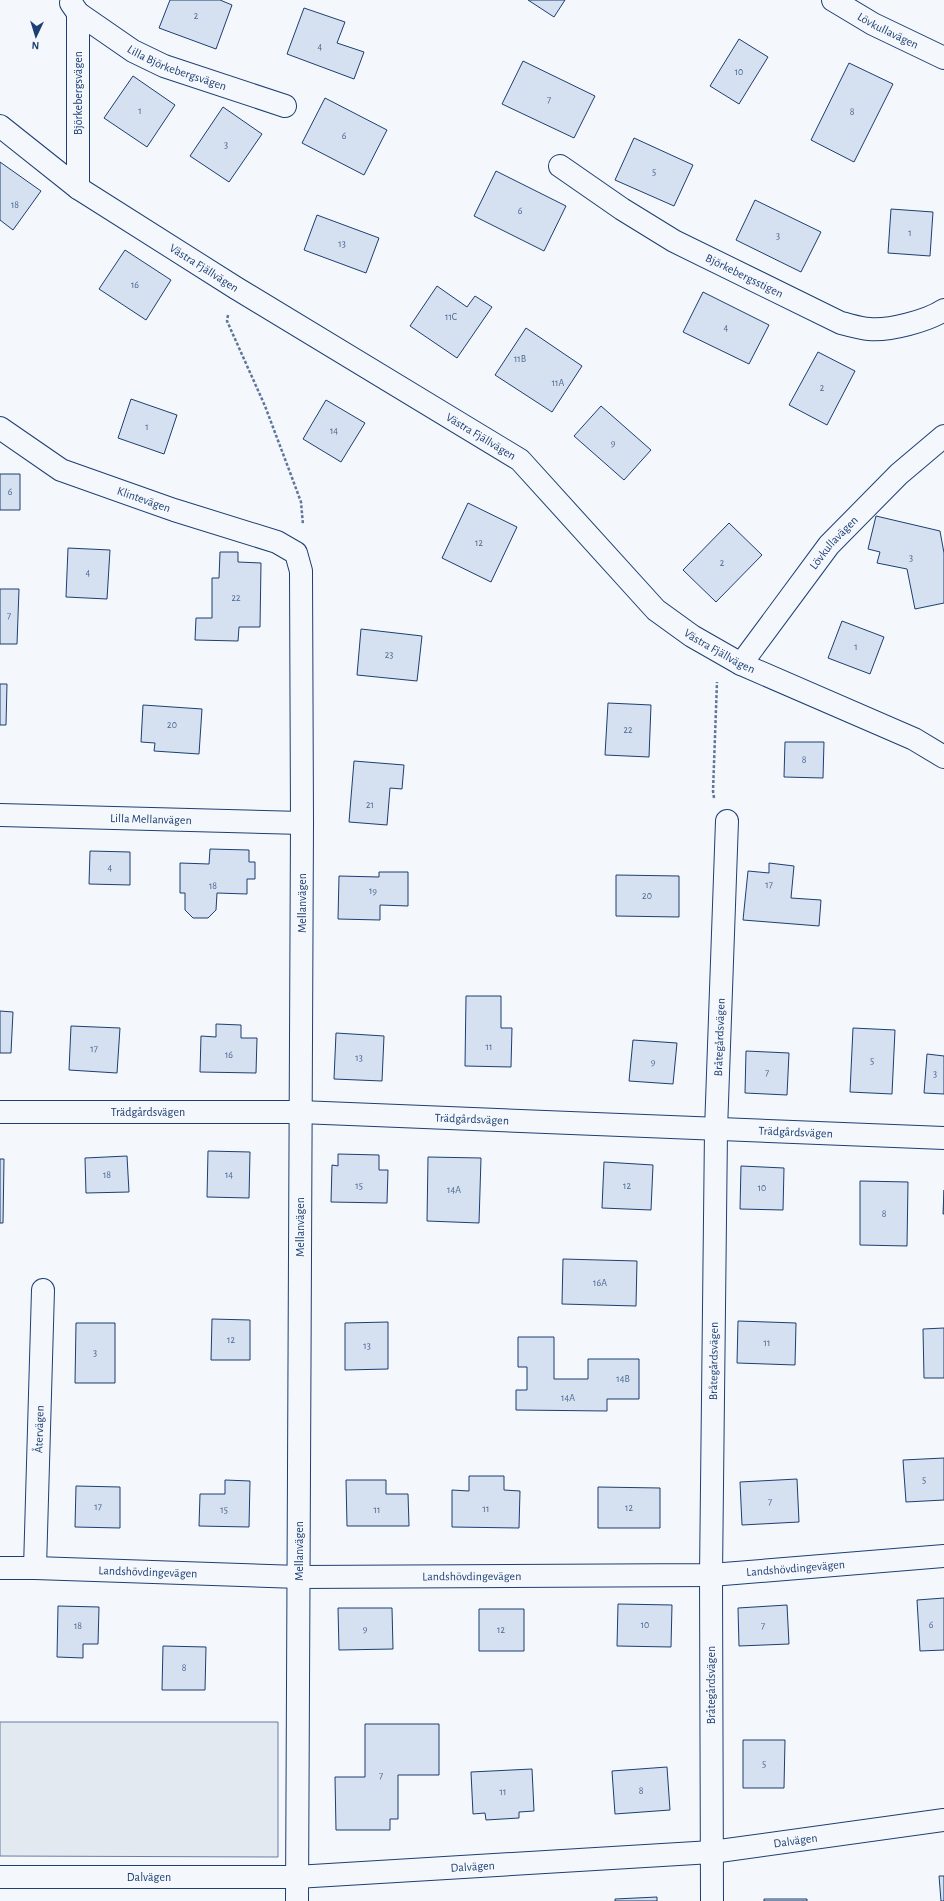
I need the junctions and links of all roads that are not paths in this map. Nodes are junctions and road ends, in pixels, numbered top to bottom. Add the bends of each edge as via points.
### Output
1 (832, 0) edge
2 (74, 6) edge
3 (944, 58) edge
4 (285, 106) dead end
5 (0, 126) edge
6 (560, 166) dead end
7 (78, 188) junction
8 (944, 310) edge
9 (0, 428) edge
10 (944, 436) edge
11 (296, 553) joint
12 (742, 664) junction
13 (944, 757) edge
14 (0, 815) edge
15 (727, 821) road end
16 (302, 823) junction
17 (0, 1112) edge
18 (300, 1112) junction
19 (716, 1130) junction
20 (944, 1138) edge
21 (43, 1290) dead end
22 (944, 1556) edge
23 (0, 1568) edge
24 (36, 1568) junction
25 (711, 1575) junction
26 (299, 1577) junction
27 (944, 1820) edge
28 (712, 1852) junction
29 (0, 1877) edge
30 (296, 1877) junction
31 (297, 1901) edge
32 (712, 1901) edge

1 - 3 street, Lövkullavägen via 873,24
2 - 4 street, Lilla Björkebergsvägen via 133,51 164,66
2 - 7 street, Björkebergsvägen
5 - 7 street, Västra Fjällvägen
6 - 8 street, Björkebergsstigen via 622,209 674,240 841,323 869,329 888,328
7 - 12 street, Västra Fjällvägen via 236,288 520,460 656,610 692,636
9 - 11 street, Klintevägen via 61,470 174,510 277,542
10 - 12 street, Lövkullavägen via 899,474 829,545
11 - 16 street, Mellanvägen via 301,571
12 - 13 street, Västra Fjällvägen via 914,739
14 - 16 street, Lilla Mellanvägen
15 - 19 street, Bråtegårdsvägen
16 - 18 street, Mellanvägen
17 - 18 street, Trädgårdsvägen
18 - 19 street, Trädgårdsvägen
18 - 26 street, Mellanvägen
19 - 20 street, Trädgårdsvägen
19 - 25 street, Bråtegårdsvägen
21 - 24 street, Återvägen
22 - 25 street, Landshövdingevägen
23 - 24 street, Landshövdingevägen
24 - 26 street, Landshövdingevägen
25 - 26 street, Landshövdingevägen
25 - 28 street, Bråtegårdsvägen
26 - 30 street, Mellanvägen
27 - 28 street, Dalvägen
28 - 30 street, Dalvägen
28 - 32 street, Bråtegårdsvägen
29 - 30 street, Dalvägen
30 - 31 street, Mellanvägen

